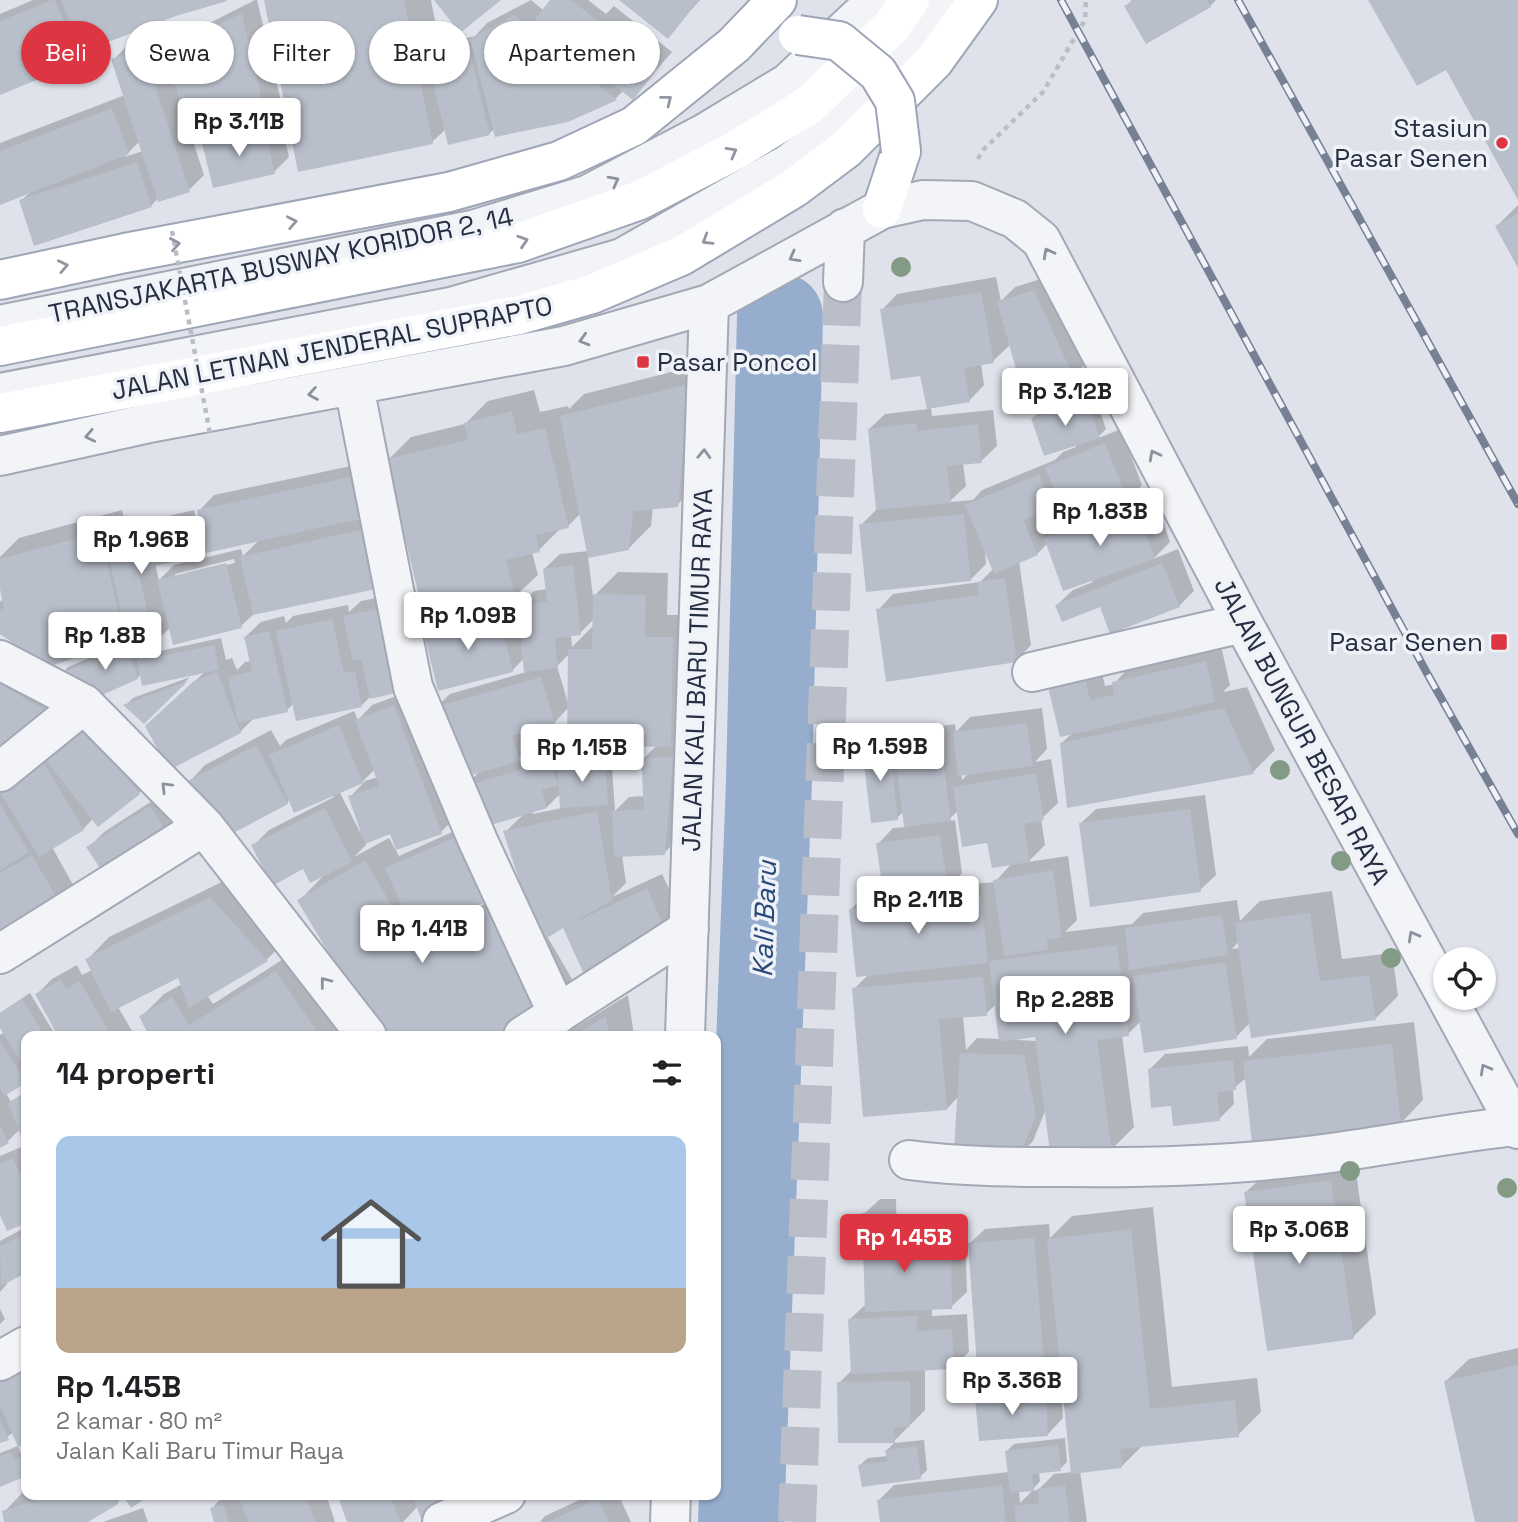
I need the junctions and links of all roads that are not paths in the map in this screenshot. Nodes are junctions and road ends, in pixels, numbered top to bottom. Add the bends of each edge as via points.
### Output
1 (778, 0) edge
2 (877, 0) edge
3 (910, 0) edge
4 (945, 0) edge
5 (978, 0) edge
6 (734, 45) junction
7 (972, 201) joint
8 (882, 209) junction
9 (845, 228) junction
10 (0, 280) edge
11 (843, 282) tunnel mouth
12 (709, 304) junction
13 (0, 325) edge
14 (0, 346) edge
15 (354, 386) junction
16 (0, 393) edge
17 (0, 412) edge
18 (0, 456) edge
19 (1243, 623) junction
20 (0, 660) edge
21 (1032, 671) dead end
22 (84, 704) junction
23 (0, 772) edge
24 (204, 826) junction
25 (689, 929) junction
26 (0, 954) edge
27 (1433, 973) edge
28 (1453, 1010) edge
29 (558, 1014) junction
30 (363, 1031) edge
31 (531, 1031) edge
32 (685, 1031) edge
33 (1517, 1127) edge
34 (909, 1160) dead end
35 (21, 1349) edge
36 (0, 1361) edge
37 (492, 1500) edge
38 (671, 1500) edge
39 (442, 1522) edge
40 (670, 1522) edge

1 - 6 main road
13 -> 2 street, TRANSJAKARTA BUSWAY KORIDOR 2, 14 via 476,229 587,195 788,83
14 -> 3 main road via 518,243 640,200 736,150 808,105 891,27
4 - 16 street via 916,40 830,132 790,163 622,258 450,307
5 -> 17 main road, JALAN LETNAN JENDERAL SUPRAPTO via 934,61 846,149 794,188 681,256 592,294 519,315
6 - 8 main road, bridge via 798,35 839,41 878,73 894,101 901,151
10 -> 6 main road via 449,192 559,161 634,126
7 - 8 street, JALAN LETNAN JENDERAL SUPRAPTO via 923,200
19 -> 7 street, JALAN BUNGUR BESAR RAYA via 1041,240 1015,219
8 - 9 street, JALAN LETNAN JENDERAL SUPRAPTO
9 - 11 street
9 -> 12 street, JALAN LETNAN JENDERAL SUPRAPTO
12 -> 15 street, JALAN LETNAN JENDERAL SUPRAPTO via 564,346
25 -> 12 street, JALAN KALI BARU TIMUR RAYA
15 -> 18 street, JALAN LETNAN JENDERAL SUPRAPTO
15 - 29 street via 413,687
19 - 21 street
27 -> 19 street, JALAN BUNGUR BESAR RAYA
20 - 22 street
22 - 23 street
24 -> 22 street
24 - 26 street
30 -> 24 street
25 - 29 street
25 - 32 street, JALAN KALI BARU TIMUR RAYA
33 -> 28 street, JALAN BUNGUR BESAR RAYA
29 - 31 street
33 - 34 street via 1470,1130 1336,1153 1212,1164 1027,1167
35 - 36 street
37 - 39 street
38 - 40 street

